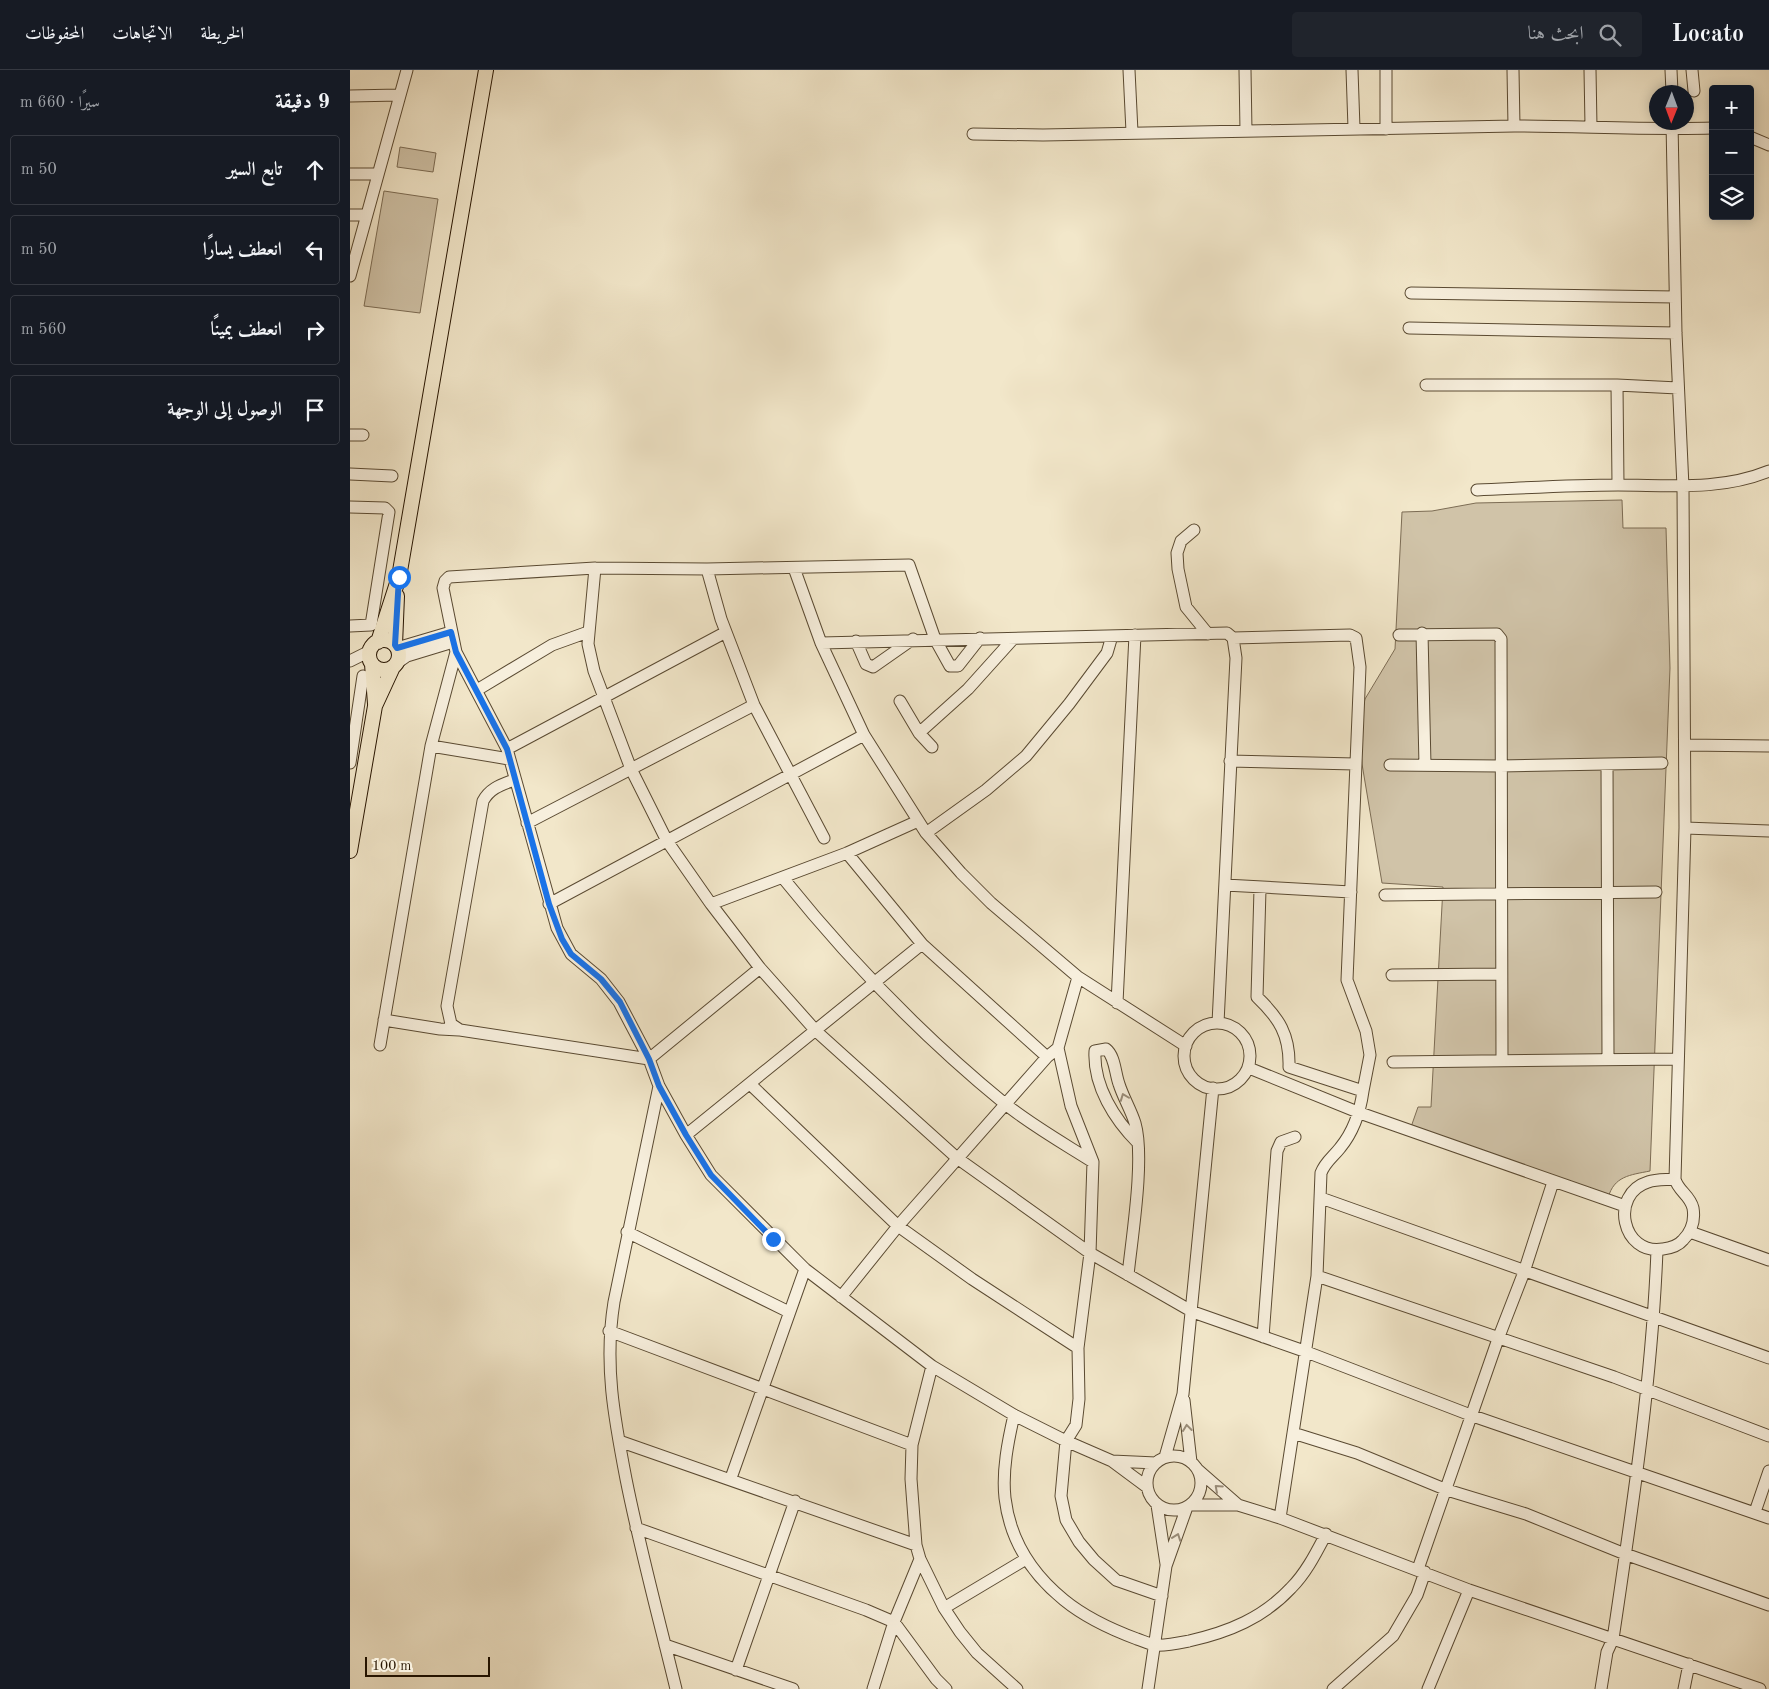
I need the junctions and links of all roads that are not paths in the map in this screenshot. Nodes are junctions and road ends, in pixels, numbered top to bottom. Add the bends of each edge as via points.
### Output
1 (407, 70) edge
2 (486, 70) edge
3 (1129, 70) edge
4 (1245, 70) edge
5 (1352, 70) edge
6 (1386, 70) edge
7 (1513, 70) edge
8 (1590, 70) edge
9 (1671, 70) edge
10 (1692, 70) edge
11 (1672, 85) edge
12 (1693, 85) edge
13 (399, 95) junction
14 (350, 96) edge
15 (1514, 126) junction
16 (1590, 126) junction
17 (1649, 126) edge
18 (1694, 127) edge
19 (1354, 128) junction
20 (1709, 128) edge
21 (1386, 129) junction
22 (1672, 130) edge
23 (1246, 131) junction
24 (1132, 132) junction
25 (973, 134) dead end
26 (1754, 139) edge
27 (1769, 145) edge
28 (350, 174) edge
29 (378, 174) junction
30 (350, 215) edge
31 (366, 215) junction
32 (350, 276) edge
33 (1411, 293) dead end
34 (1675, 296) junction
35 (1409, 328) dead end
36 (1676, 333) junction
37 (1426, 385) dead end
38 (1617, 385) junction
39 (1678, 388) junction
40 (350, 435) edge
41 (363, 435) dead end
42 (1769, 471) edge
43 (350, 474) edge
44 (392, 476) dead end
45 (1618, 485) junction
46 (1683, 487) junction
47 (1477, 490) dead end
48 (350, 508) edge
49 (1194, 530) dead end
50 (595, 568) junction
51 (794, 568) junction
52 (707, 569) junction
53 (397, 586) junction
54 (350, 626) edge
55 (588, 632) junction
56 (726, 632) junction
57 (1422, 633) junction
58 (1208, 634) junction
59 (1399, 635) dead end
60 (1112, 636) junction
61 (1134, 636) junction
62 (980, 638) junction
63 (1233, 638) junction
64 (913, 639) junction
65 (935, 639) junction
66 (1012, 639) junction
67 (856, 641) junction
68 (453, 642) junction
69 (821, 643) junction
70 (396, 646) junction
71 (373, 655) junction
72 (350, 661) edge
73 (395, 665) junction
74 (363, 676) dead end
75 (477, 690) junction
76 (603, 698) junction
77 (900, 702) dead end
78 (754, 705) junction
79 (375, 706) junction
80 (354, 720) edge
81 (919, 733) junction
82 (864, 735) junction
83 (1685, 745) junction
84 (431, 746) junction
85 (1769, 746) edge
86 (932, 747) dead end
87 (508, 754) junction
88 (1230, 761) junction
89 (350, 763) edge
90 (1662, 763) dead end
91 (1355, 764) junction
92 (1607, 764) junction
93 (1390, 765) dead end
94 (1425, 766) junction
95 (1500, 766) junction
96 (631, 769) junction
97 (789, 774) junction
98 (514, 780) junction
99 (918, 821) junction
100 (527, 823) junction
101 (1685, 828) junction
102 (1769, 831) edge
103 (926, 832) junction
104 (824, 838) dead end
105 (667, 841) junction
106 (350, 851) edge
107 (847, 853) junction
108 (783, 878) junction
109 (1225, 885) junction
110 (1260, 889) junction
111 (1351, 892) junction
112 (1607, 892) junction
113 (1656, 892) dead end
114 (1501, 893) junction
115 (1385, 895) dead end
116 (549, 904) junction
117 (711, 904) junction
118 (922, 944) junction
119 (760, 968) junction
120 (1501, 974) junction
121 (1392, 976) dead end
122 (1078, 977) junction
123 (872, 983) junction
124 (1117, 1003) junction
125 (384, 1020) junction
126 (1218, 1023) junction
127 (460, 1030) junction
128 (816, 1032) junction
129 (380, 1045) dead end
130 (1186, 1046) junction
131 (1058, 1048) junction
132 (1047, 1057) junction
133 (649, 1059) junction
134 (1608, 1059) junction
135 (1677, 1059) junction
136 (1502, 1060) junction
137 (1394, 1062) dead end
138 (1289, 1067) junction
139 (1249, 1068) junction
140 (1285, 1083) junction
141 (750, 1084) junction
142 (659, 1086) junction
143 (1213, 1088) junction
144 (1363, 1091) junction
145 (1005, 1104) junction
146 (1360, 1113) junction
147 (686, 1135) junction
148 (1295, 1137) dead end
149 (1138, 1144) junction
150 (957, 1158) junction
151 (1093, 1162) junction
152 (1675, 1179) junction
153 (1553, 1182) junction
154 (1321, 1198) junction
155 (1625, 1206) junction
156 (898, 1226) junction
157 (628, 1232) junction
158 (1690, 1232) junction
159 (1657, 1250) junction
160 (1090, 1254) junction
161 (1769, 1260) edge
162 (805, 1269) junction
163 (1524, 1272) junction
164 (1128, 1275) junction
165 (1317, 1276) junction
166 (841, 1297) junction
167 (789, 1312) junction
168 (1192, 1312) junction
169 (1654, 1316) junction
170 (609, 1331) junction
171 (1263, 1337) junction
172 (1498, 1338) junction
173 (1078, 1348) junction
174 (1304, 1351) junction
175 (1769, 1358) edge
176 (932, 1366) junction
177 (762, 1390) junction
178 (1647, 1390) junction
179 (1183, 1394) junction
180 (1014, 1415) junction
181 (1473, 1416) junction
182 (1293, 1433) junction
183 (1769, 1436) edge
184 (619, 1441) junction
185 (1066, 1441) junction
186 (912, 1445) junction
187 (1161, 1460) junction
188 (1112, 1461) junction
189 (1195, 1466) junction
190 (1769, 1470) edge
191 (1638, 1472) junction
192 (731, 1478) junction
193 (1147, 1487) junction
194 (1447, 1490) junction
195 (795, 1501) junction
196 (1157, 1505) junction
197 (1190, 1506) junction
198 (1238, 1506) junction
199 (1755, 1512) junction
200 (1280, 1518) junction
201 (1769, 1518) edge
202 (636, 1528) junction
203 (1326, 1534) junction
204 (916, 1545) junction
205 (1626, 1554) junction
206 (920, 1559) junction
207 (1026, 1560) junction
208 (1166, 1566) junction
209 (1421, 1570) junction
210 (770, 1575) junction
211 (1469, 1590) junction
212 (1162, 1596) junction
213 (1769, 1605) edge
214 (944, 1608) junction
215 (894, 1622) junction
216 (1612, 1639) junction
217 (666, 1645) junction
218 (1155, 1645) junction
219 (1689, 1664) junction
220 (736, 1670) junction
221 (676, 1689) edge
222 (793, 1689) edge
223 (872, 1689) edge
224 (946, 1689) edge
225 (1017, 1689) edge
226 (1148, 1689) edge
227 (1334, 1689) edge
228 (1428, 1689) edge
229 (1601, 1689) edge
230 (1684, 1689) edge
231 (1760, 1689) edge

1 - 13 street
2 - 53 main road
3 - 24 street
4 - 23 street
5 - 19 street
6 - 21 street
7 - 15 street
8 - 16 street
9 - 11 street
10 - 12 street
13 - 14 street
13 - 29 street
15 - 16 street
15 - 21 street
16 - 17 street
18 - 20 street
19 - 21 street
19 - 23 street
22 - 34 street
23 - 24 street
24 - 25 street
26 - 27 street
28 - 29 street
29 - 31 street
30 - 31 street
31 - 32 street
33 - 34 street
34 - 36 street
35 - 36 street
36 - 39 street
37 - 38 street
38 - 39 street
38 - 45 street
39 - 46 street
40 - 41 street
42 - 46 street via 1740,482
43 - 44 street
45 - 46 street
45 - 47 street
46 - 83 street
48 - 54 street via 384,508 389,512 371,626
49 - 58 street via 1181,541 1177,553 1178,568 1186,607
50 - 52 street
50 - 55 street
50 - 68 street via 449,578 443,588
51 - 52 street
51 - 65 street via 909,565
51 - 69 street
52 - 56 street
53 - 70 main road
53 - 71 main road
55 - 75 street via 552,646
55 - 76 street via 590,657
56 - 76 street
56 - 78 street
57 - 59 street
57 - 94 street
57 - 95 street via 1497,634 1501,639
58 - 61 street
58 - 63 street via 1227,633
60 - 61 street
60 - 66 street
60 - 103 street via 1107,653 1026,756 986,790
61 - 124 street
62 - 65 street
62 - 65 street via 958,666 953,667
62 - 66 street
63 - 88 street via 1236,658
63 - 91 street via 1326,635 1356,638 1360,667
64 - 65 street
64 - 67 street
64 - 67 street via 873,666 866,664
66 - 81 street via 968,689
67 - 69 street
68 - 70 street
68 - 73 street via 407,656
68 - 75 street
68 - 84 street
69 - 82 street
70 - 71 main road via 384,640
70 - 73 main road via 399,653
71 - 72 street
71 - 73 main road via 382,670
71 - 79 main road
73 - 79 main road
74 - 80 street
75 - 87 street
76 - 87 street
76 - 96 street
77 - 81 street
78 - 96 street
78 - 97 street
79 - 106 main road
80 - 89 street
81 - 86 street
82 - 97 street
82 - 99 street
83 - 85 street
83 - 101 street
84 - 87 street
84 - 125 street
87 - 98 street
88 - 91 street
88 - 109 street
90 - 92 street
91 - 111 street
92 - 95 street
92 - 112 street
93 - 94 street
94 - 95 street
95 - 114 street
96 - 100 street
96 - 105 street
97 - 104 street
97 - 105 street
98 - 100 street
98 - 127 street via 487,793 483,801 447,1006 451,1024
99 - 103 street
99 - 107 street
100 - 116 street
101 - 102 street
101 - 135 street
103 - 122 street via 991,903
105 - 116 street
105 - 117 street
107 - 108 street
107 - 118 street
108 - 117 street
108 - 123 street
109 - 110 street
109 - 126 street
110 - 111 street
110 - 138 street via 1257,997 1276,1015 1288,1041
111 - 144 street via 1347,980 1366,1031 1370,1055
112 - 113 street
112 - 114 street
112 - 134 street
114 - 115 street
114 - 120 street
116 - 133 street via 556,928 571,954 611,990
117 - 119 street
118 - 123 street
118 - 132 street
119 - 128 street
119 - 133 street
120 - 121 street
120 - 136 street
122 - 124 street
122 - 131 street
123 - 128 street
123 - 145 street
124 - 130 street
125 - 127 street
125 - 129 street
126 - 130 street via 1198,1029
126 - 139 street via 1230,1026 1246,1041 1250,1052
127 - 133 street
128 - 141 street
128 - 150 street
130 - 143 street via 1186,1068 1201,1084
131 - 132 street
131 - 151 street via 1072,1106
132 - 145 street
133 - 142 street
134 - 135 street
134 - 136 street
135 - 152 street
136 - 137 street
138 - 140 street
138 - 144 street
139 - 140 street
139 - 143 street via 1231,1086
140 - 146 street
141 - 147 street
141 - 156 street
142 - 147 street
142 - 157 street
143 - 168 street
144 - 146 street
145 - 150 street
145 - 151 street
146 - 153 street
146 - 154 street via 1346,1139 1325,1164
147 - 162 street via 711,1175
148 - 171 street via 1281,1142 1277,1151
149 -> 149 street via 1135,1122 1121,1092 1110,1052 1099,1049 1095,1051 1094,1058 1102,1089 1122,1127
149 - 164 street
150 - 156 street
150 - 160 street
151 - 160 street
152 - 155 street via 1655,1180 1639,1186
152 - 158 street via 1692,1206 1694,1219
153 - 155 street
153 - 163 street
154 - 163 street
154 - 165 street
155 - 159 street via 1624,1218 1631,1238 1639,1245
156 - 166 street
156 - 173 street
157 - 167 street
157 - 170 street
158 - 159 street via 1672,1248
158 - 161 street
159 - 169 street
160 - 164 street
160 - 173 street
162 - 166 street
162 - 167 street
163 - 169 street
163 - 172 street
164 - 168 street
165 - 172 street
165 - 174 street
166 - 176 street
167 - 177 street
168 - 171 street
168 - 179 street
169 - 175 street
169 - 178 street
170 - 177 street
170 - 184 street via 609,1372
171 - 174 street
172 - 178 street
172 - 181 street
173 - 185 street via 1076,1425
174 - 181 street
174 - 182 street
176 - 180 street
176 - 186 street
177 - 186 street
177 - 192 street
178 - 183 street
178 - 191 street
179 - 187 street
189 -> 179 street
180 - 185 street
180 - 207 street via 1005,1465 1005,1497 1012,1527
181 - 191 street
181 - 194 street
182 - 194 street via 1357,1453
182 - 200 street
184 - 192 street
184 - 202 street
185 - 188 street
185 - 212 street via 1061,1496 1066,1520 1079,1542 1116,1580
186 - 204 street
187 - 188 street
187 - 189 street via 1182,1457
187 - 193 street via 1148,1476
188 - 193 street
189 - 197 street via 1202,1486
198 -> 189 street
190 - 199 street
191 - 199 street
191 - 205 street
192 - 195 street
193 - 196 street
194 - 205 street via 1526,1514
194 - 209 street
195 - 204 street
195 - 210 street
196 - 197 street via 1172,1511
196 - 208 street
197 - 198 street
208 -> 197 street
198 - 200 street
199 - 201 street
200 - 203 street
202 - 210 street
202 - 217 street
203 - 209 street
203 - 218 street via 1304,1573 1254,1619 1219,1634
204 - 206 street
205 - 213 street
205 - 216 street
206 - 214 street
206 - 215 street
207 - 214 street
207 - 218 street via 1077,1611 1108,1628
208 - 212 street
209 - 211 street
209 - 227 street via 1417,1594 1393,1636
210 - 215 street
210 - 220 street
211 - 216 street
211 - 228 street
212 - 218 street
214 - 225 street via 977,1653
215 - 223 street
215 - 224 street
216 - 219 street
216 - 229 street
217 - 220 street
217 - 221 street
218 - 226 street
219 - 230 street
219 - 231 street
220 - 222 street

